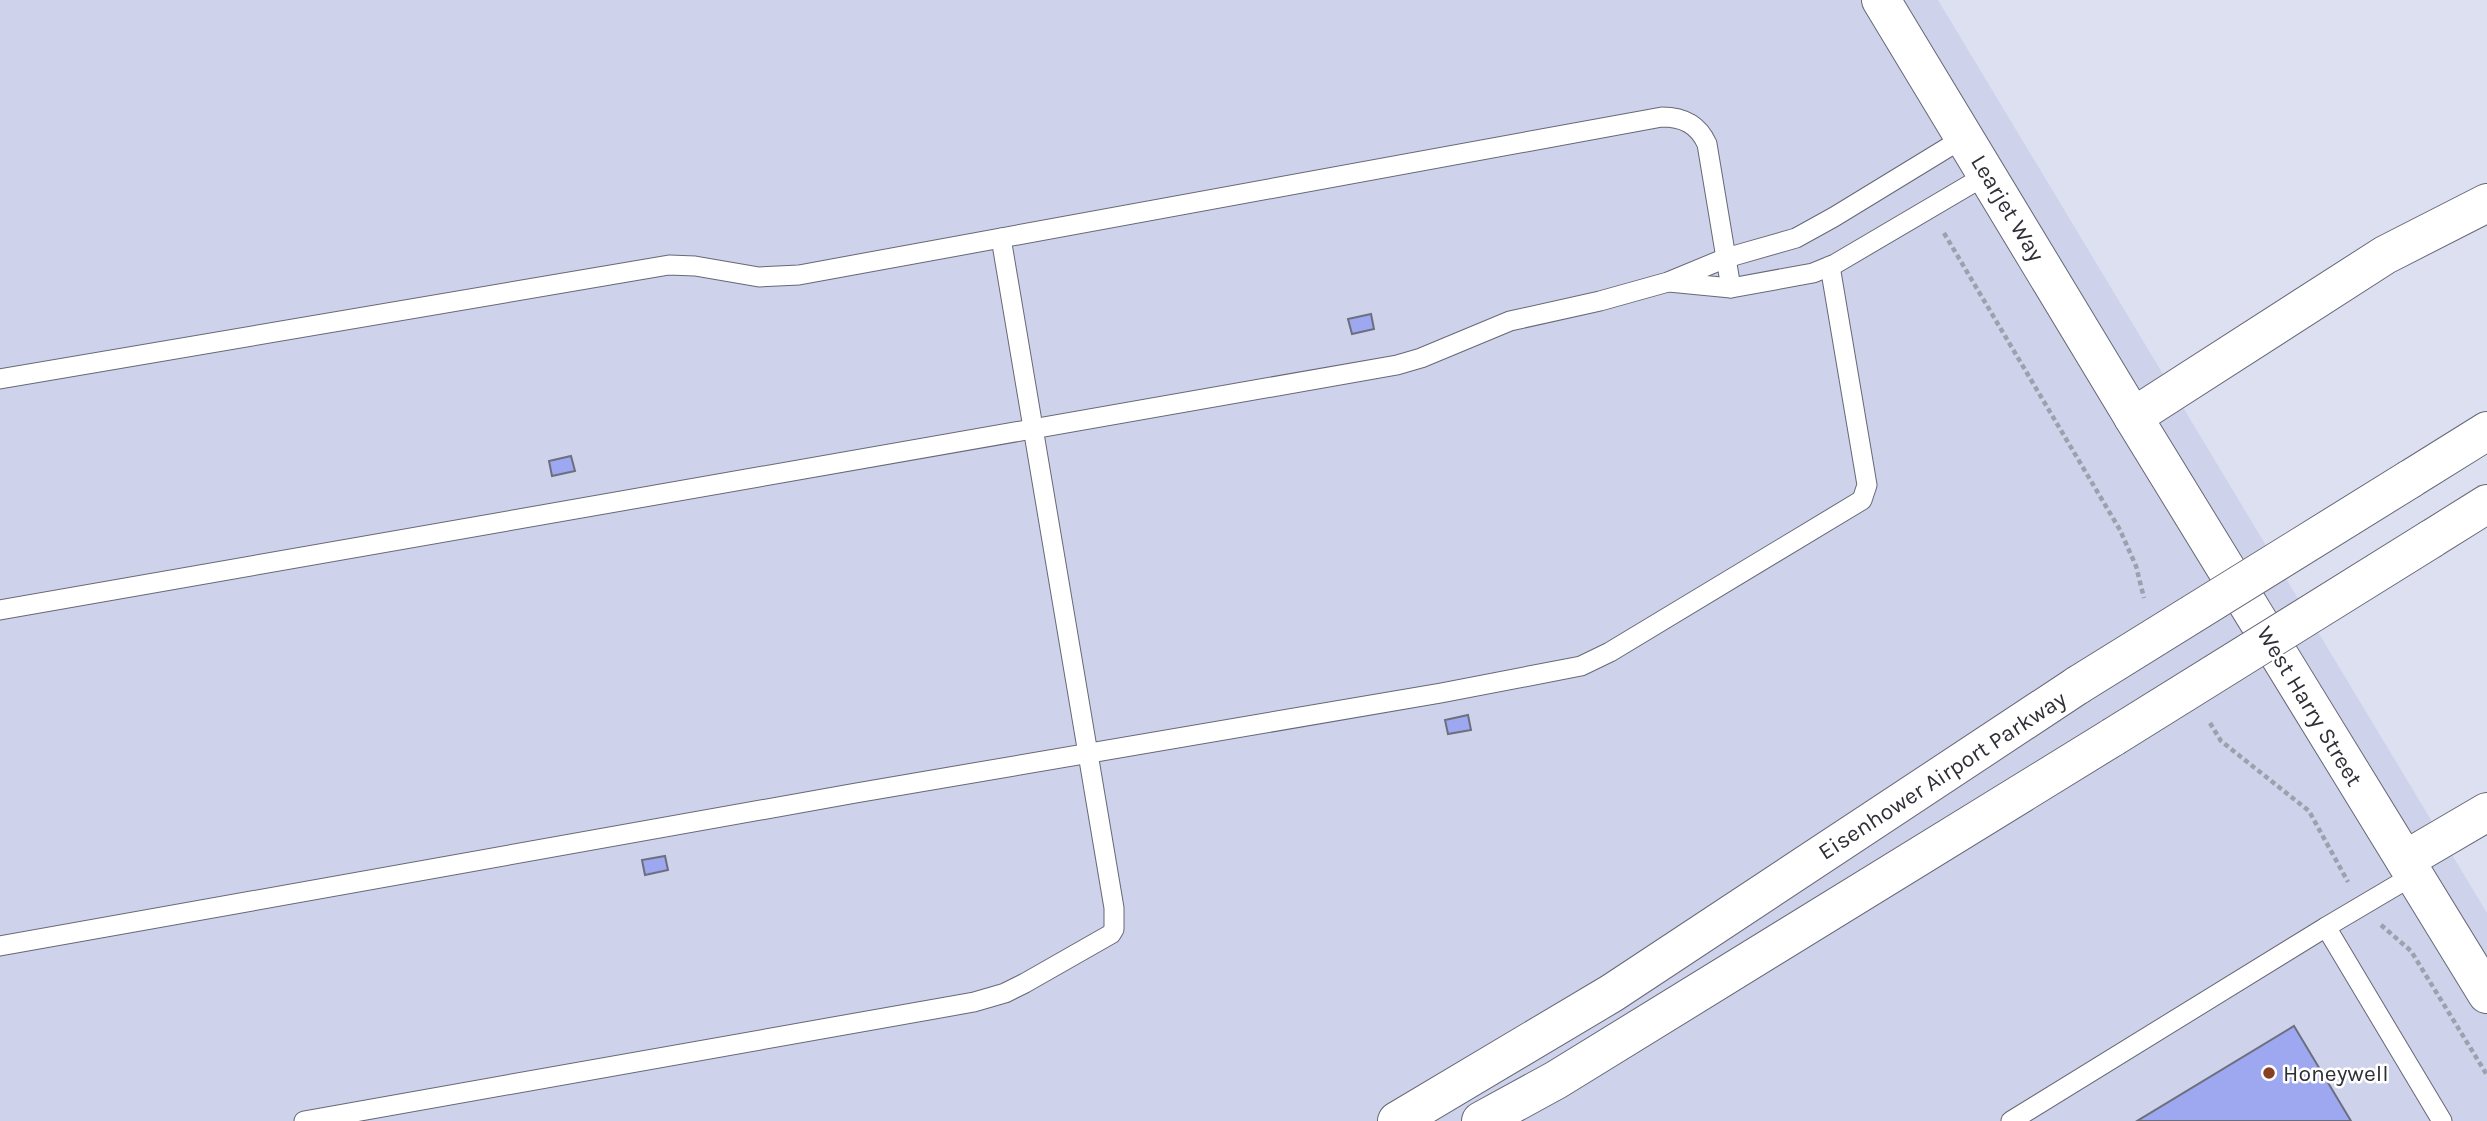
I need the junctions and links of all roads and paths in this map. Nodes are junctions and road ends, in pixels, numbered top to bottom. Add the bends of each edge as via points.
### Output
1 (1881, 0) edge
2 (1965, 137) junction
3 (1988, 174) junction
4 (2487, 203) edge
5 (1001, 239) junction
6 (1726, 258) junction
7 (1830, 266) junction
8 (1668, 282) junction
9 (1731, 288) junction
10 (0, 379) edge
11 (2133, 417) junction
12 (1033, 428) junction
13 (2487, 431) edge
14 (2487, 504) edge
15 (0, 610) edge
16 (1089, 753) junction
17 (2487, 812) edge
18 (2410, 868) junction
19 (2326, 927) junction
20 (0, 946) edge
21 (2487, 994) edge
22 (304, 1121) edge
23 (1397, 1121) edge
24 (1481, 1121) edge
25 (2011, 1121) edge
26 (2442, 1121) edge

1 - 2 main road, Learjet Way
2 - 3 main road, Learjet Way
2 - 6 lane via 1815,229
3 - 7 lane
3 - 11 main road, Learjet Way
4 - 11 main road via 2385,255
5 - 6 lane via 1674,117 1697,128 1707,144
5 - 10 lane via 799,275 760,277 668,265
5 - 12 lane
6 - 8 lane
6 - 9 lane
7 - 9 lane
7 - 16 lane via 1867,485 1856,506 1581,666
8 - 9 lane
8 - 12 lane via 1510,321 1397,365
11 - 18 main road, West Harry Street
12 - 15 lane
12 - 16 lane
13 - 23 main road, Eisenhower Airport Parkway, bridge via 2078,685 1612,993
14 - 24 main road, bridge via 1556,1080
16 - 20 lane
16 - 22 lane via 1114,929 1106,939 1005,993
17 - 18 main road
18 - 19 lane
18 - 21 main road, West Harry Street
19 - 25 lane
19 - 26 lane

